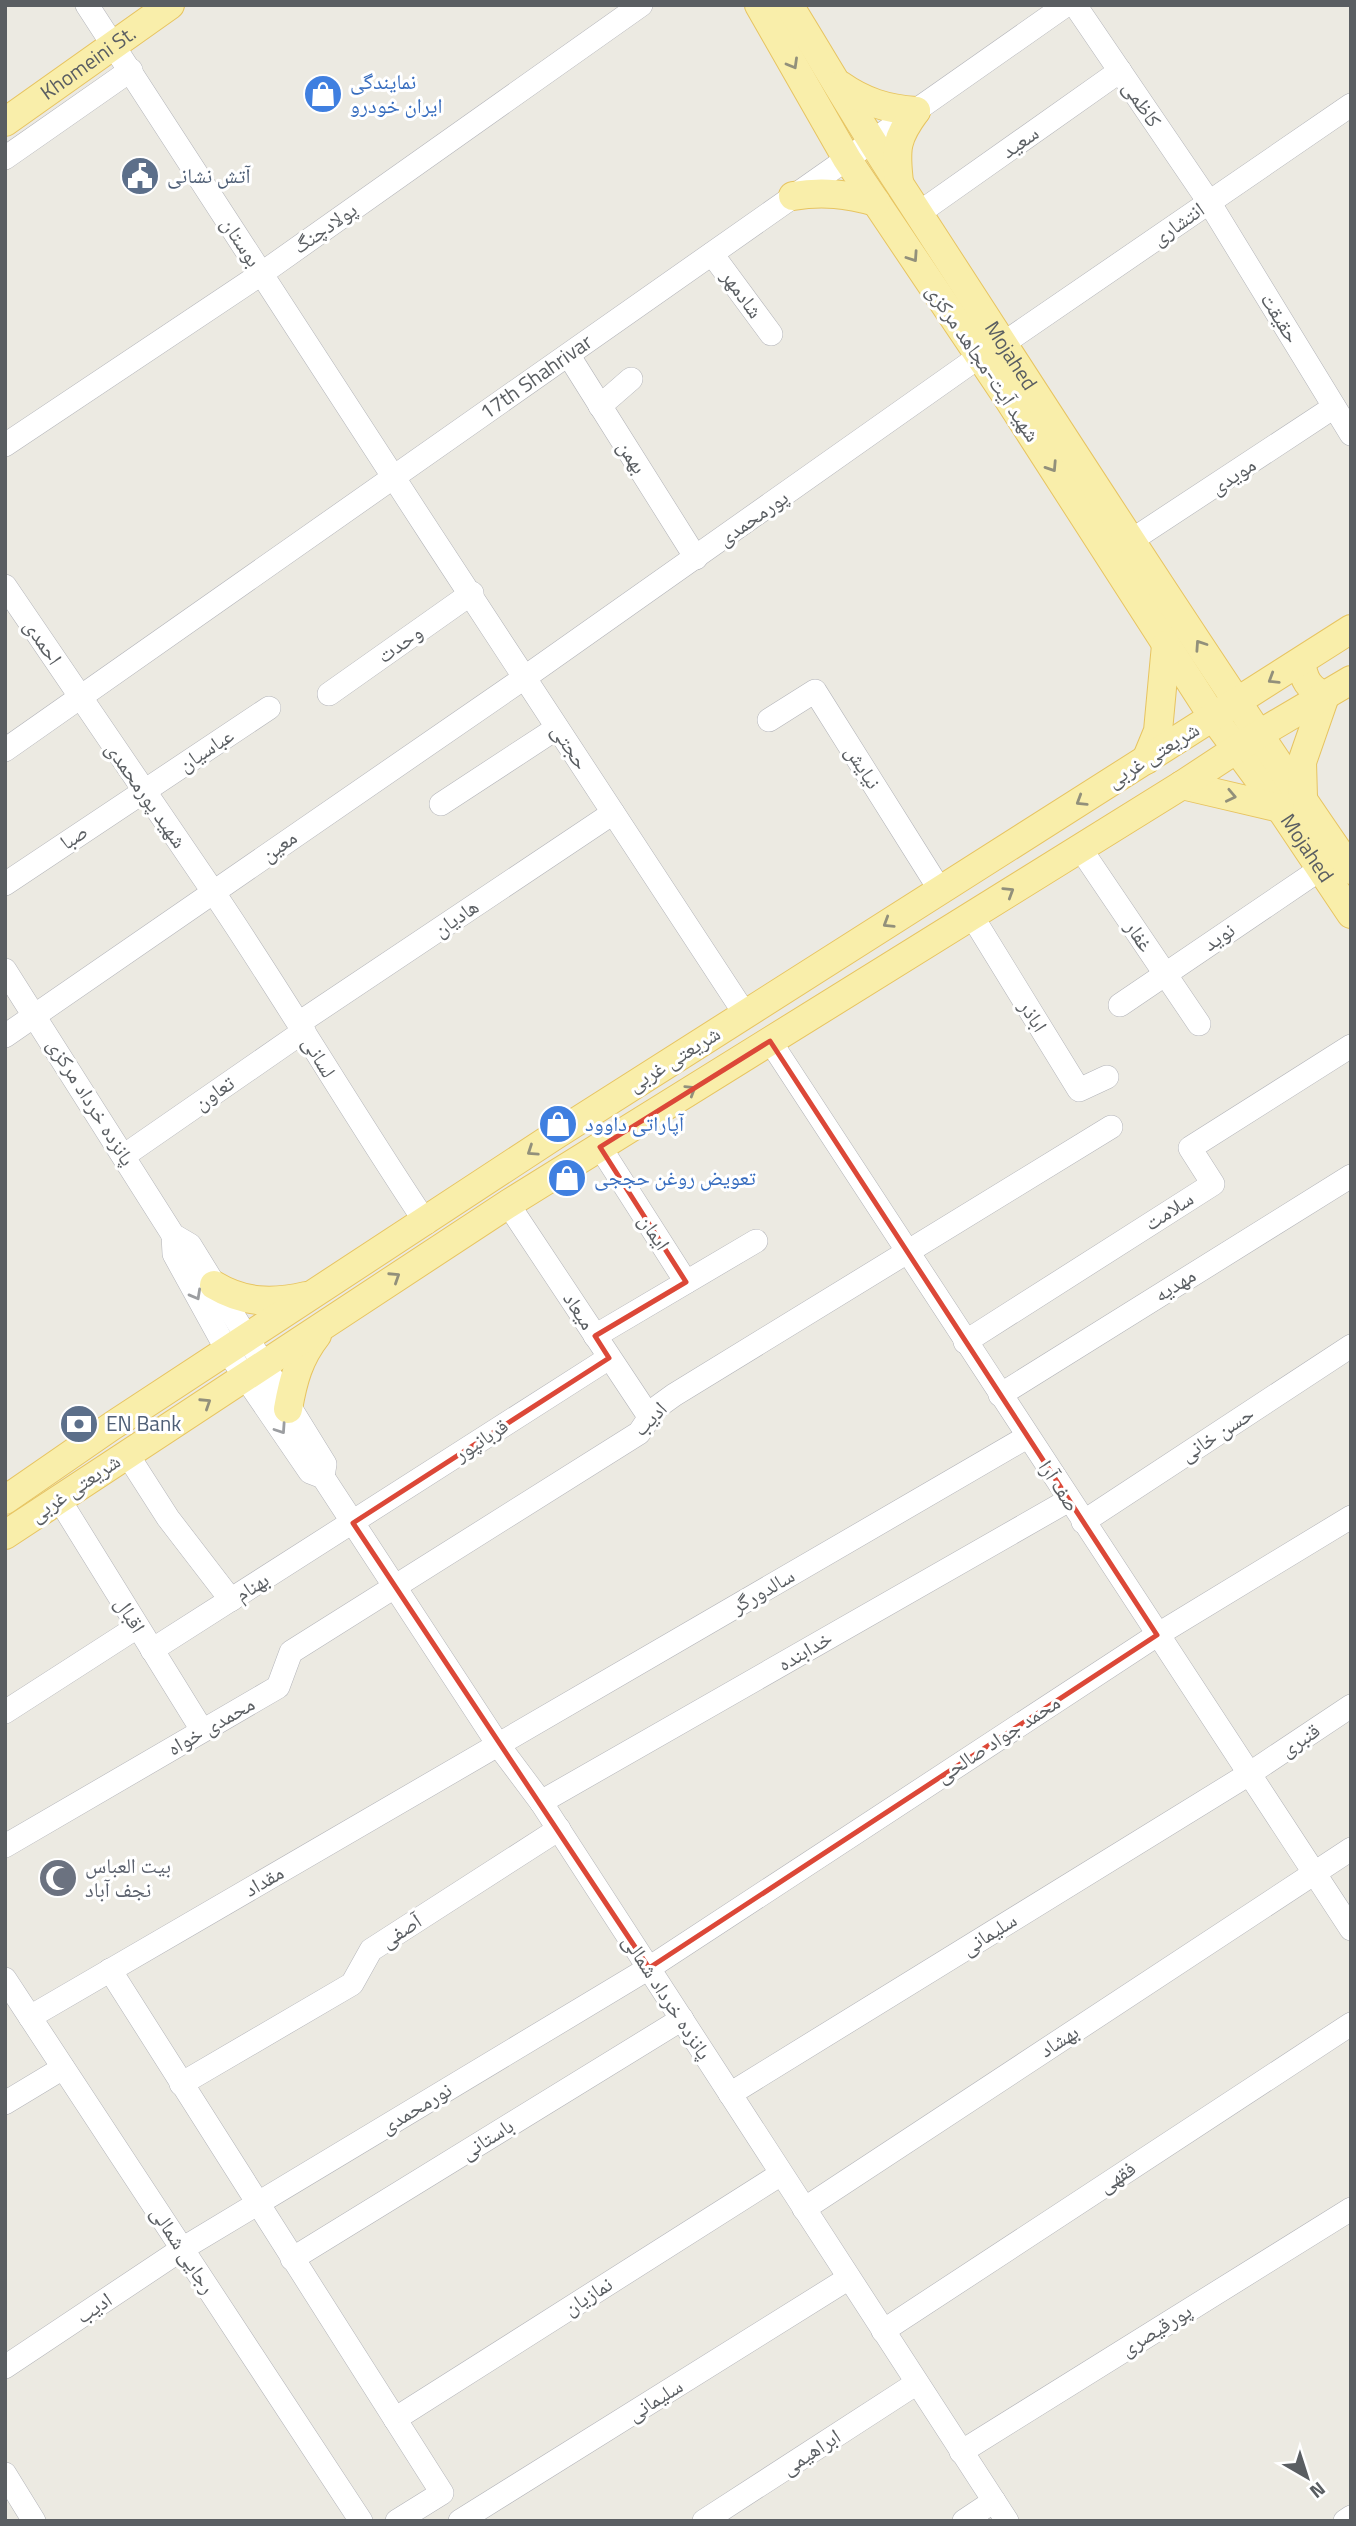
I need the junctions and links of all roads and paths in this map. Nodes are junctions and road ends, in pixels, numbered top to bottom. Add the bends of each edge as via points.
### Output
1 (87, 5) edge
2 (170, 5) edge
3 (641, 5) edge
4 (759, 5) edge
5 (789, 5) edge
6 (1066, 5) edge
7 (1075, 5) edge
8 (113, 46) junction
9 (131, 70) junction
10 (1120, 71) junction
11 (838, 83) junction
12 (1351, 104) edge
13 (916, 111) junction
14 (5, 122) edge
15 (874, 141) junction
16 (5, 158) edge
17 (847, 159) junction
18 (899, 185) junction
19 (793, 196) junction
20 (876, 202) junction
21 (1209, 202) junction
22 (919, 213) junction
23 (712, 254) junction
24 (261, 274) junction
25 (771, 334) dead end
26 (1004, 342) junction
27 (569, 356) junction
28 (980, 356) junction
29 (631, 379) dead end
30 (600, 406) junction
31 (1334, 407) junction
32 (1351, 434) edge
33 (5, 444) edge
34 (393, 481) junction
35 (1129, 542) junction
36 (696, 558) junction
37 (5, 586) edge
38 (472, 593) junction
39 (1351, 629) edge
40 (1166, 645) junction
41 (1301, 662) junction
42 (524, 678) junction
43 (1351, 680) edge
44 (329, 694) dead end
45 (1325, 696) junction
46 (80, 698) junction
47 (1238, 702) junction
48 (269, 708) dead end
49 (1213, 717) junction
50 (769, 720) dead end
51 (557, 728) junction
52 (1261, 733) junction
53 (5, 750) edge
54 (1237, 750) junction
55 (1146, 760) junction
56 (1182, 785) junction
57 (143, 791) junction
58 (1291, 803) junction
59 (441, 804) dead end
60 (613, 813) junction
61 (1310, 831) junction
62 (1080, 848) junction
63 (1319, 870) junction
64 (1351, 870) edge
65 (5, 884) edge
66 (940, 890) junction
67 (213, 891) junction
68 (1351, 914) edge
69 (972, 916) junction
70 (5, 970) edge
71 (1165, 974) junction
72 (1120, 1005) dead end
73 (745, 1014) junction
74 (35, 1015) junction
75 (1199, 1024) dead end
76 (301, 1027) junction
77 (5, 1036) edge
78 (770, 1041) junction
79 (1351, 1046) edge
80 (1107, 1077) dead end
81 (1111, 1127) dead end
82 (600, 1147) junction
83 (125, 1155) junction
84 (1351, 1176) edge
85 (508, 1204) junction
86 (426, 1223) junction
87 (173, 1235) junction
88 (756, 1241) dead end
89 (906, 1253) junction
90 (686, 1282) junction
91 (214, 1285) junction
92 (316, 1294) junction
93 (329, 1320) junction
94 (595, 1336) junction
95 (965, 1342) junction
96 (237, 1346) junction
97 (1351, 1346) edge
98 (610, 1357) junction
99 (254, 1371) junction
100 (1000, 1395) junction
101 (288, 1409) junction
102 (650, 1418) junction
103 (1027, 1437) junction
104 (127, 1454) junction
105 (323, 1477) junction
106 (59, 1499) junction
107 (5, 1500) edge
108 (1069, 1500) junction
109 (1351, 1517) edge
110 (1083, 1522) junction
111 (353, 1523) junction
112 (5, 1535) edge
113 (395, 1586) junction
114 (232, 1600) junction
115 (137, 1626) junction
116 (1157, 1635) junction
117 (152, 1650) junction
118 (1351, 1706) edge
119 (5, 1712) edge
120 (202, 1730) junction
121 (499, 1746) junction
122 (1249, 1774) junction
123 (541, 1802) junction
124 (559, 1829) junction
125 (5, 1846) edge
126 (1351, 1849) edge
127 (1314, 1873) junction
128 (1351, 1929) edge
129 (649, 1968) junction
130 (110, 1970) junction
131 (5, 1979) edge
132 (30, 2017) junction
133 (682, 2019) junction
134 (1351, 2024) edge
135 (63, 2068) junction
136 (181, 2084) junction
137 (730, 2094) junction
138 (5, 2103) edge
139 (782, 2174) junction
140 (257, 2204) junction
141 (804, 2208) junction
142 (1351, 2209) edge
143 (182, 2249) junction
144 (292, 2259) junction
145 (849, 2278) junction
146 (883, 2330) junction
147 (5, 2367) edge
148 (917, 2384) junction
149 (395, 2419) junction
150 (961, 2452) junction
151 (5, 2474) edge
152 (994, 2501) junction
153 (1351, 2517) edge
154 (25, 2518) edge
155 (361, 2521) edge
156 (397, 2521) edge
157 (460, 2521) edge
158 (704, 2521) edge
159 (964, 2521) edge
160 (1007, 2521) edge
161 (1345, 2521) edge

1 - 8 street, بوستان
2 - 8 main road, Khomeini St.
3 - 24 street, پولادچنگ
4 -> 17 main road, شهید آیت-مجاهد مرکزی
5 - 11 main road, Mojahed
6 - 13 street, 17th Shahrivar
7 - 10 street, کاظمی
8 - 9 street, بوستان
8 - 14 main road, Khomeini St.
9 - 16 street
9 - 24 street, بوستان
10 - 21 street, کاظمی
10 - 22 street, سعید
11 - 13 main road via 872,103
11 - 15 main road, Mojahed
12 - 21 street, انتشاری
13 - 15 street, 17th Shahrivar
13 - 18 main road via 899,134 895,155
15 - 17 street, 17th Shahrivar
15 - 18 main road, Mojahed
17 - 19 street, 17th Shahrivar
17 - 20 main road, شهید آیت-مجاهد مرکزی
18 - 22 main road, Mojahed
19 - 20 main road via 820,192
19 - 23 street, 17th Shahrivar
20 -> 28 main road, شهید آیت-مجاهد مرکزی
21 - 26 street, انتشاری
21 - 31 street, حقیقت
22 - 26 main road, Mojahed
23 - 25 street, شادمهر
23 - 27 street, 17th Shahrivar
24 - 33 street, پولادچنگ
24 - 34 street, بوستان
26 - 35 main road, Mojahed
27 - 30 street, بهمن
27 - 34 street, 17th Shahrivar
28 - 36 street, پورمحمدی
28 -> 40 main road, شهید آیت-مجاهد مرکزی
29 - 30 street
30 - 36 street, بهمن
31 - 32 street, حقیقت
31 - 35 street, مویدی
34 - 38 street, حجتی
34 - 46 street, 17th Shahrivar
47 -> 35 main road, Mojahed
36 - 42 street, پورمحمدی
37 - 46 street, احمدی
38 - 42 street, حجتی
38 - 44 street, وحدت
39 - 41 main road, شریعتی غربی
40 - 49 main road, شهید آیت-مجاهد مرکزی
40 - 55 main road via 1158,731
41 - 45 main road via 1311,690
41 -> 47 main road, شریعتی غربی
42 - 51 street, حجتی
42 - 67 street, معین
43 - 45 main road, شریعتی غربی
45 - 52 main road, شریعتی غربی
45 - 58 main road
46 - 53 street, 17th Shahrivar
46 - 57 street, شهید پورمحمدی
47 - 49 main road, شریعتی غربی
47 - 52 main road, Mojahed
48 - 57 street, عباسیان
49 - 54 main road, Mojahed
49 - 55 main road, شریعتی غربی
50 - 66 street, نیایش via 815,691
51 - 59 street
51 - 60 street, حجتی
52 - 54 main road, شریعتی غربی
52 - 58 main road, Mojahed
54 - 56 main road, شریعتی غربی
54 - 58 main road, Mojahed
55 -> 66 main road, شریعتی غربی
56 -> 58 main road
56 - 62 main road, شریعتی غربی
57 - 65 street, صبا
57 - 67 street, شهید پورمحمدی
58 - 61 main road, Mojahed
60 - 73 street, حجتی
60 - 76 street, هادیان
61 - 63 main road, Mojahed
61 - 64 main road
69 -> 62 main road, شریعتی غربی
62 - 71 street, غفار
63 - 68 main road, Mojahed
63 - 71 street, نوید
66 -> 73 main road, شریعتی غربی
67 - 74 street, معین
67 - 76 street, لسانی
69 - 78 main road, شریعتی غربی
69 - 80 street, اباذر via 1079,1090
70 - 74 street, پانزده خرداد مرکزی
71 - 72 street, نوید
71 - 75 street, غفار
73 -> 86 main road, شریعتی غربی
74 - 77 street, معین
74 - 83 street, پانزده خرداد مرکزی
76 - 83 street, تعاون
76 - 86 street, لسانی
82 -> 78 main road, شریعتی غربی
78 - 89 street, صف آرا
79 - 95 street, سلامت via 1190,1148 1213,1184
81 - 89 street, ادیب
82 - 85 main road, شریعتی غربی
82 - 90 street, ایمان
83 - 87 street, پانزده خرداد مرکزی
84 - 100 street, مهدیه
93 -> 85 main road, شریعتی غربی
85 - 94 street, میعاد
86 - 92 main road, شریعتی غربی
87 - 91 street, پانزده خرداد مرکزی via 190,1245
87 -> 96 street, پانزده خرداد مرکزی via 174,1254
88 - 90 street
89 - 95 street, صف آرا
89 - 102 street, ادیب via 674,1395
90 - 94 street
91 - 92 main road via 249,1301
91 - 96 street, پانزده خرداد مرکزی
92 - 96 main road, شریعتی غربی
93 - 99 main road, شریعتی غربی
93 - 101 main road via 305,1350
94 - 98 street, میعاد
95 - 100 street, صف آرا
96 - 99 street, پانزده خرداد شمالی
96 - 107 main road, شریعتی غربی
97 - 110 street, حسن خانی
98 - 102 street, میعاد
98 - 111 street, قربانپور
99 - 101 street, پانزده خرداد شمالی
104 -> 99 main road, شریعتی غربی
99 -> 105 street, پانزده خرداد شمالی via 310,1472
100 - 103 street, صف آرا
101 - 105 street, پانزده خرداد شمالی via 325,1464
102 - 113 street, ادیب via 639,1433
103 - 108 street, صف آرا
103 - 121 street, سالدورگر
104 - 106 main road, شریعتی غربی
104 - 114 street via 168,1518
105 - 111 street, پانزده خرداد شمالی
106 - 112 main road, شریعتی غربی
106 - 115 street, اقبال
108 - 110 street, صف آرا
108 - 123 street, خدابنده
109 - 116 street, محمد جواد صالحی
110 - 116 street, صف آرا
111 - 113 street, پانزده خرداد شمالی
111 - 114 street, بهنام
113 - 120 street, محمدی خواه via 291,1652 278,1687
113 - 121 street, پانزده خرداد شمالی
114 - 117 street, بهنام
115 - 117 street, اقبال
115 - 119 street
116 - 122 street, صف آرا
116 - 129 street, محمد جواد صالحی
117 - 120 street, اقبال
118 - 122 street, قنبری
120 - 125 street, محمدی خواه
121 - 123 street, پانزده خرداد شمالی
121 - 130 street, مقداد
122 - 127 street, صف آرا
122 - 137 street, سلیمانی
123 - 124 street, پانزده خرداد شمالی
124 - 129 street, پانزده خرداد شمالی
124 - 136 street, آصفی via 371,1951 352,1984
126 - 127 street, بهشاد
127 - 128 street, صف آرا
127 - 141 street, بهشاد
129 - 133 street, پانزده خرداد شمالی
129 - 140 street, نورمحمدی
130 - 132 street, مقداد
130 - 136 street
131 - 132 street, رجایی شمالی
132 - 135 street, رجایی شمالی
133 - 137 street, پانزده خرداد شمالی
133 - 144 street, باستانی
134 - 146 street, فقهی
135 - 138 street
135 - 143 street, رجایی شمالی
136 - 140 street
137 - 139 street, پانزده خرداد شمالی
139 - 141 street, پانزده خرداد شمالی
139 - 149 street, نمازیان
140 - 143 street, نورمحمدی
140 - 144 street
141 - 145 street, پانزده خرداد شمالی
142 - 150 street, پورقیصری
143 - 147 street, ادیب
143 - 155 street, رجایی شمالی
144 - 149 street
145 - 146 street, پانزده خرداد شمالی
145 - 157 street, سلیمانی
146 - 148 street, پانزده خرداد شمالی
148 - 150 street, پانزده خرداد شمالی
148 - 158 street, ابراهیمی
149 - 156 street via 442,2493
150 - 152 street, پانزده خرداد شمالی
151 - 154 street
152 - 159 street
152 - 160 street, پانزده خرداد شمالی
153 - 161 street

